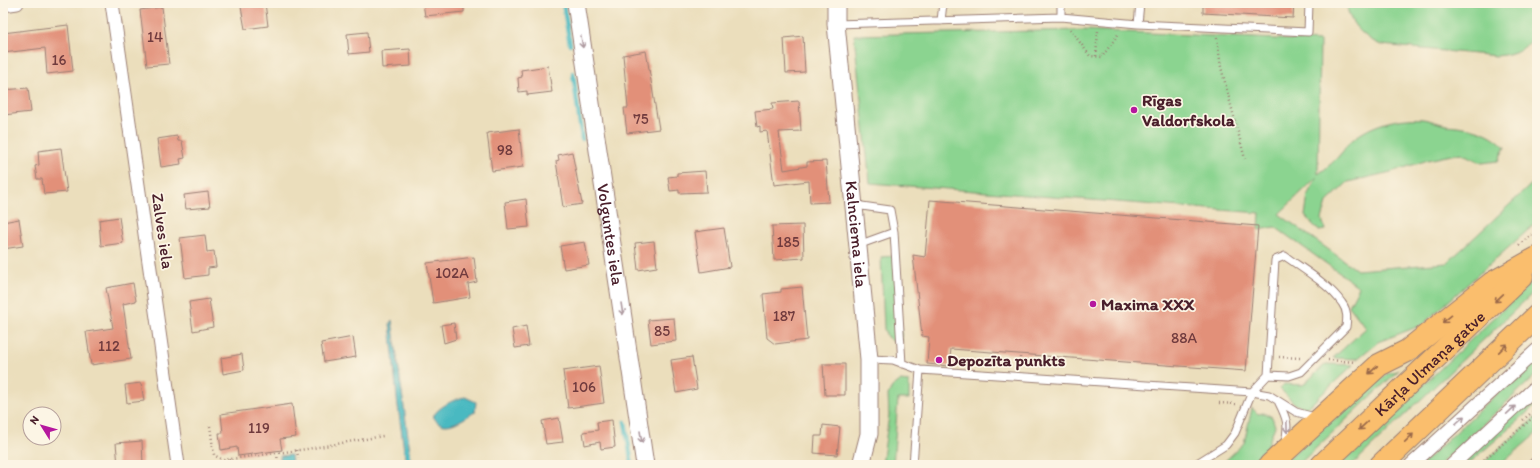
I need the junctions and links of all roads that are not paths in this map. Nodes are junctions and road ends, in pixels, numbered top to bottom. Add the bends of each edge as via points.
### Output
1 (17, 3) edge
2 (112, 3) edge
3 (576, 3) edge
4 (836, 3) edge
5 (943, 3) edge
6 (1061, 3) edge
7 (1140, 3) edge
8 (1310, 3) edge
9 (3, 5) edge
10 (1061, 16) junction
11 (942, 20) junction
12 (836, 24) junction
13 (1138, 24) junction
14 (854, 205) junction
15 (894, 232) junction
16 (858, 245) junction
17 (1537, 258) edge
18 (1537, 261) edge
19 (1537, 316) edge
20 (1537, 350) edge
21 (870, 359) junction
22 (902, 364) junction
23 (920, 370) junction
24 (1268, 375) junction
25 (1537, 386) edge
26 (1252, 392) junction
27 (1279, 402) junction
28 (1325, 414) junction
29 (1277, 459) edge
30 (1537, 460) edge
31 (178, 465) edge
32 (645, 465) edge
33 (861, 465) edge
34 (913, 465) edge
35 (1194, 465) edge
36 (1322, 465) edge
37 (1381, 465) edge
38 (1411, 465) edge
39 (1452, 465) edge
40 (1531, 465) edge

1 - 9 street
2 - 31 street, Zalves iela
3 -> 32 street, Volguntes iela
4 - 12 street, Kalnciema iela
5 - 11 lane
6 - 10 lane
7 - 13 lane
8 - 13 lane via 1308,32
10 - 11 lane
10 - 13 lane
11 - 12 lane
12 - 14 street, Kalnciema iela
14 - 15 lane via 890,210
14 - 16 street, Kalnciema iela
15 - 16 lane
15 - 22 lane
16 - 21 street, Kalnciema iela
17 -> 28 highway via 1492,283 1407,351 1379,365
18 -> 36 highway, Kārļa Ulmaņa gatve
37 -> 19 highway
38 -> 20 street
21 - 22 lane via 893,360
21 - 33 street, Kalnciema iela via 869,434
22 - 23 lane
23 - 26 lane
23 - 34 lane
24 - 24 lane via 1275,260 1285,256 1325,286 1343,304 1347,314 1346,327 1301,372 1288,376
24 - 26 lane
39 -> 25 street
26 - 27 lane via 1269,395
26 - 35 lane via 1235,433 1226,445
27 - 28 lane via 1296,412 1312,416
27 -> 29 lane via 1287,419 1288,429
28 - 29 highway
30 - 40 lane

